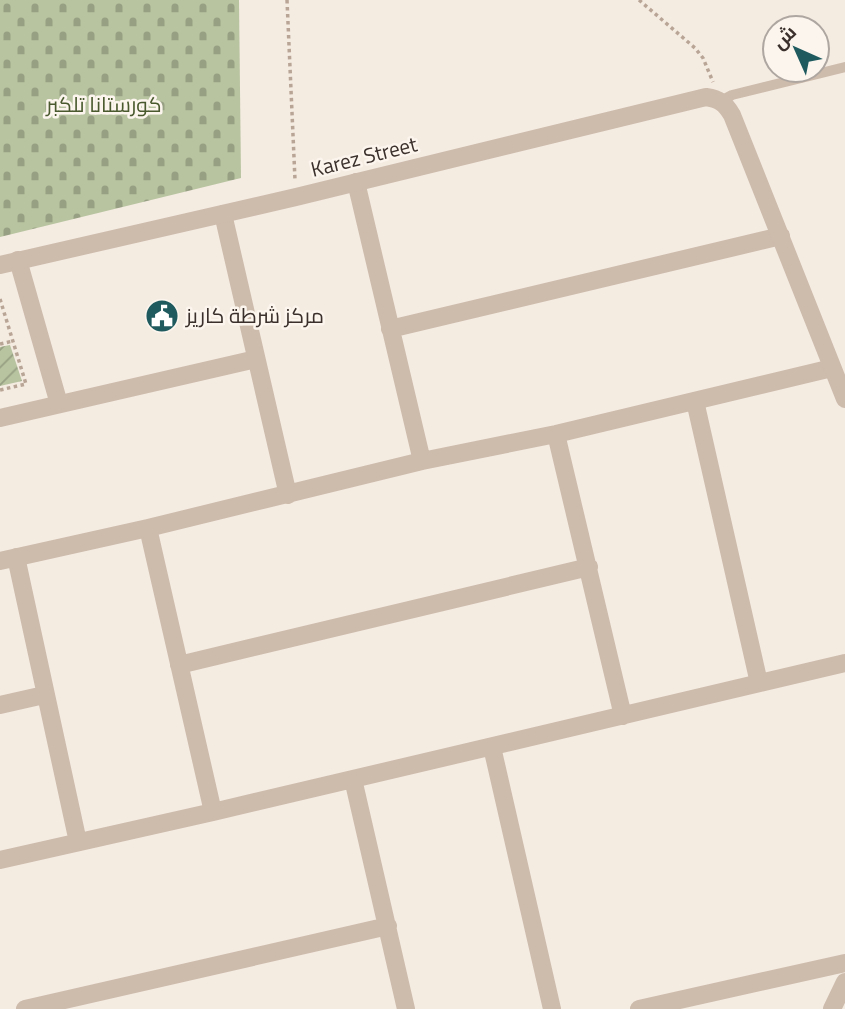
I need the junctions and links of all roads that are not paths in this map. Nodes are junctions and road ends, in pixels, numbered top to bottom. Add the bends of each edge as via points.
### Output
1 (845, 67) edge
2 (723, 105) junction
3 (356, 182) junction
4 (223, 214) junction
5 (781, 236) junction
6 (18, 260) junction
7 (0, 265) edge
8 (390, 329) junction
9 (256, 359) junction
10 (832, 368) junction
11 (845, 399) edge
12 (695, 401) junction
13 (59, 404) junction
14 (0, 418) edge
15 (556, 434) junction
16 (422, 461) junction
17 (288, 495) junction
18 (148, 528) junction
19 (8, 559) edge
20 (589, 567) junction
21 (845, 663) edge
22 (179, 665) junction
23 (759, 683) junction
24 (44, 695) junction
25 (0, 705) edge
26 (622, 716) junction
27 (492, 747) junction
28 (352, 779) junction
29 (213, 812) junction
30 (78, 842) junction
31 (0, 859) edge
32 (388, 926) junction
33 (845, 963) edge
34 (845, 982) edge
35 (687, 1004) edge
36 (25, 1009) edge
37 (406, 1009) edge
38 (552, 1009) edge
39 (639, 1009) edge
40 (832, 1009) edge

1 - 2 lane via 732,94
2 - 3 street, Karez Street via 706,97
2 - 5 street
3 - 4 street, Karez Street
3 - 8 street
4 - 6 street, Karez Street
4 - 9 street
5 - 8 street
5 - 10 street
6 - 7 street, Karez Street
6 - 13 street
8 - 16 street
9 - 13 street
9 - 17 street
10 - 11 street
10 - 12 street
12 - 15 street
12 - 23 street
13 - 14 street
15 - 16 street
15 - 20 street
16 - 17 street
17 - 18 street
18 - 19 street
18 - 22 street
19 - 24 street
20 - 22 street
20 - 26 street
21 - 23 street
22 - 29 street
23 - 26 street
24 - 25 street
24 - 30 street
26 - 27 street
27 - 28 street
27 - 38 street
28 - 29 street
28 - 32 street
29 - 30 street
30 - 31 street
32 - 36 street
32 - 37 street
33 - 35 street
34 - 40 street
35 - 39 street

